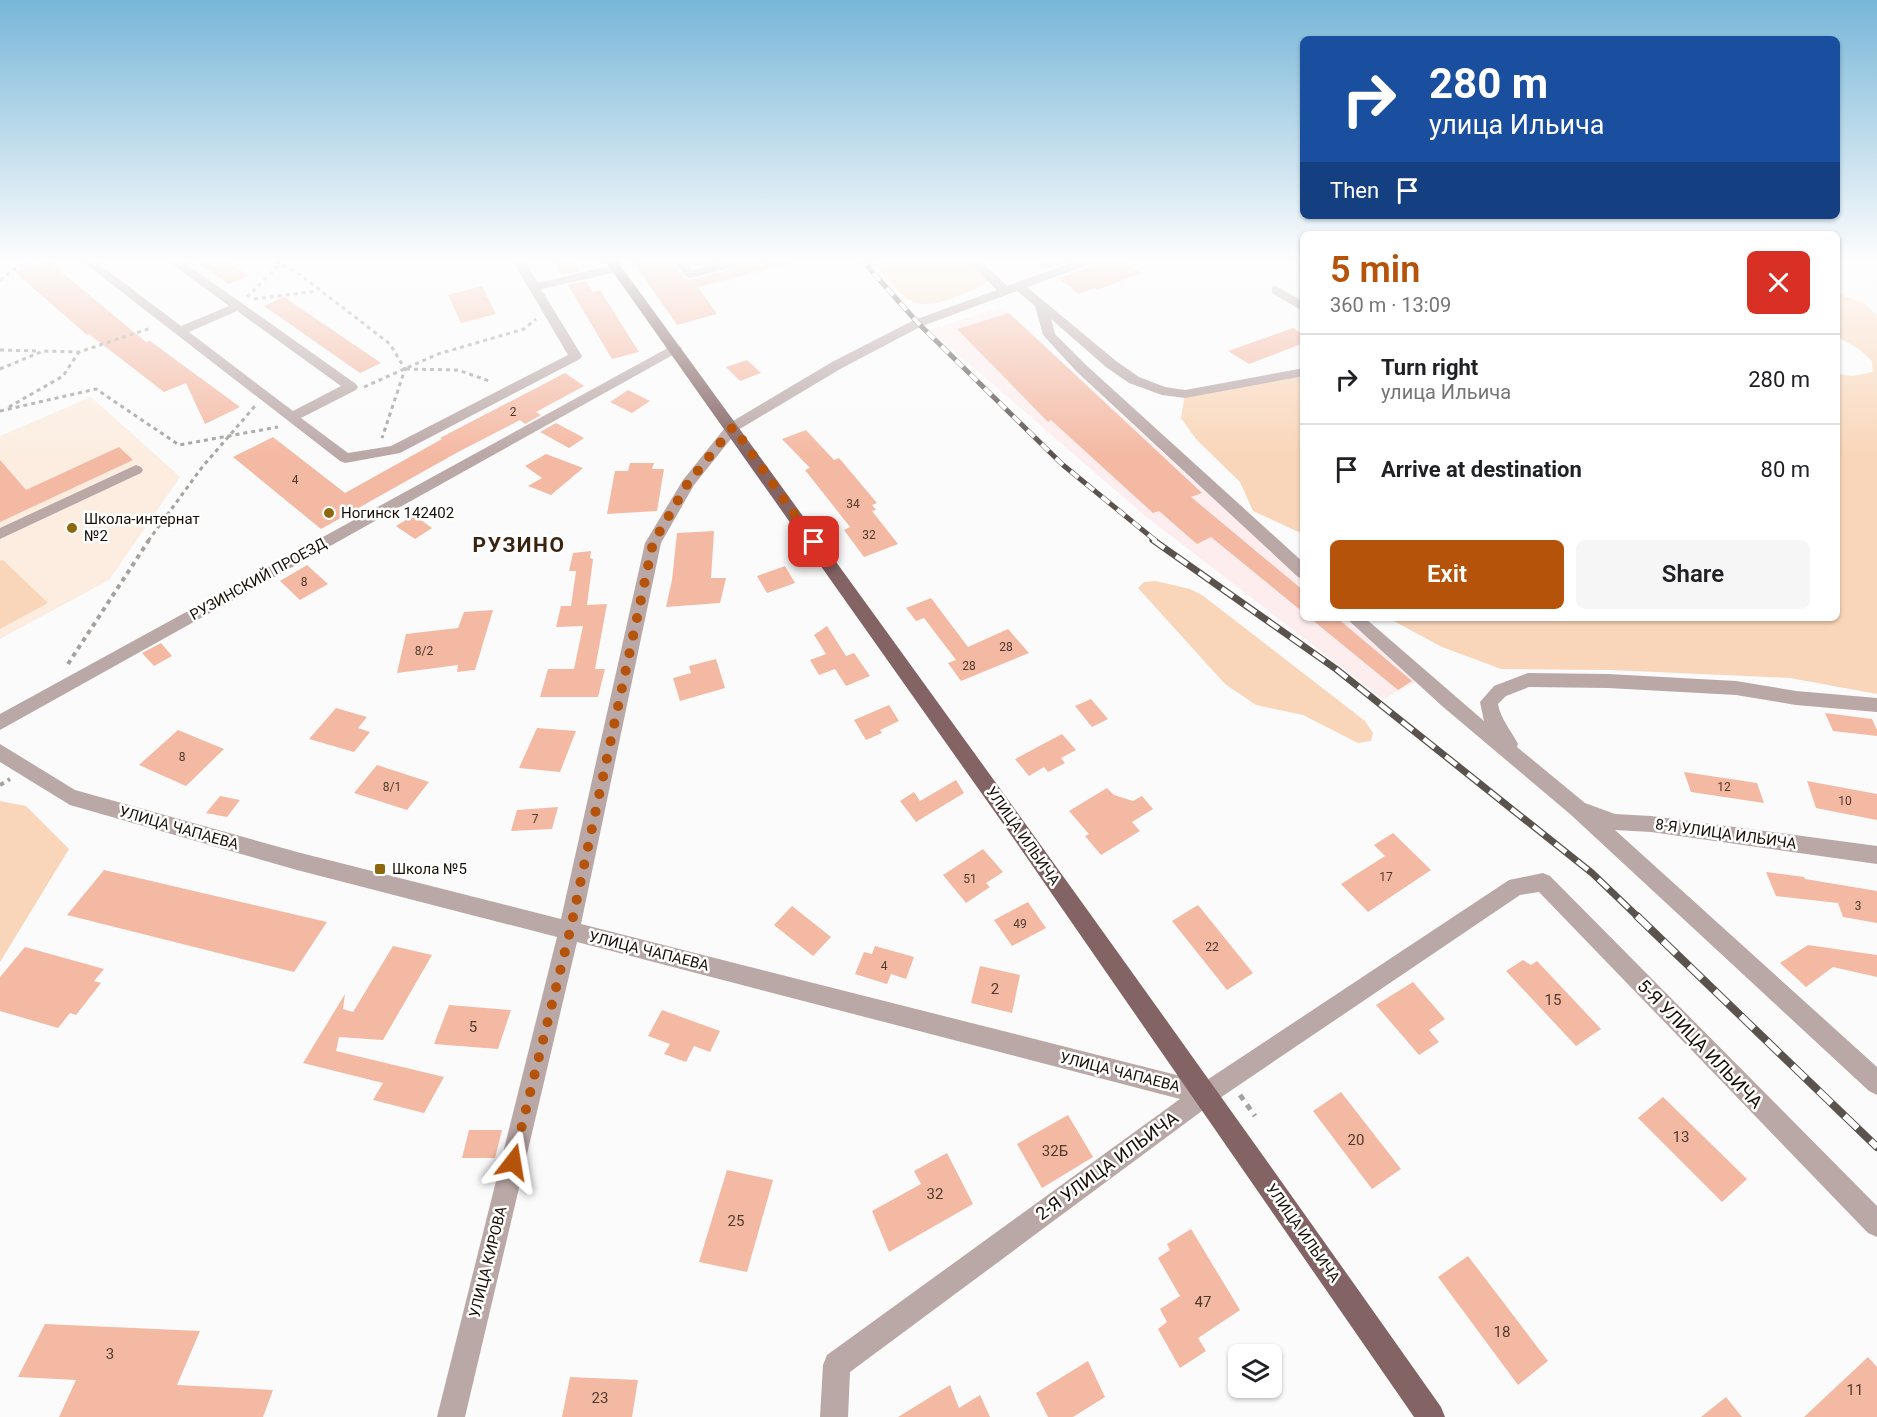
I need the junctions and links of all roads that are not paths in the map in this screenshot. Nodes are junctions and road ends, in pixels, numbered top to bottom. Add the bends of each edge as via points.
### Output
1 (171, 324) edge
2 (196, 324) edge
3 (263, 324) edge
4 (555, 324) edge
5 (658, 324) edge
6 (916, 324) edge
7 (1047, 324) edge
8 (1064, 324) edge
9 (180, 331) junction
10 (675, 348) junction
11 (1300, 373) edge
12 (296, 420) junction
13 (733, 427) junction
14 (136, 470) dead end
15 (0, 534) edge
16 (1300, 569) edge
17 (1358, 621) edge
18 (1877, 705) edge
19 (0, 723) edge
20 (0, 752) edge
21 (1520, 760) junction
22 (1577, 808) junction
23 (1877, 855) edge
24 (1516, 886) joint
25 (570, 931) junction
26 (1877, 1083) edge
27 (1206, 1094) junction
28 (1877, 1224) edge
29 (450, 1417) edge
30 (834, 1417) edge
31 (1431, 1417) edge

1 - 9 street
2 - 9 street
3 - 12 street via 351,387
4 - 12 street via 574,356 394,450 345,458
5 - 10 main road, УЛИЦА ИЛЬИЧА
6 - 13 street via 837,364
7 - 16 street via 1050,335 1073,360
8 - 11 street via 1134,380 1162,391 1185,394
9 - 12 street
10 - 13 main road, УЛИЦА ИЛЬИЧА
10 - 19 street, РУЗИНСКИЙ ПРОЕЗД
13 - 25 street, УЛИЦА КИРОВА via 688,483 653,543
13 - 27 main road, УЛИЦА ИЛЬИЧА
14 - 15 street
17 - 21 street
18 - 21 street via 1736,688 1528,680 1500,691 1489,702 1491,716
20 - 25 street, УЛИЦА ЧАПАЕВА via 70,796 297,861
21 - 22 street
22 - 23 street, 8-Я УЛИЦА ИЛЬИЧА via 1615,822
22 - 26 street
24 - 27 street, 2-Я УЛИЦА ИЛЬИЧА
24 - 28 street, 5-Я УЛИЦА ИЛЬИЧА via 1543,882
25 - 27 street, УЛИЦА ЧАПАЕВА
25 - 29 street, УЛИЦА КИРОВА
27 - 30 street, 2-Я УЛИЦА ИЛЬИЧА via 837,1365
27 - 31 main road, УЛИЦА ИЛЬИЧА

